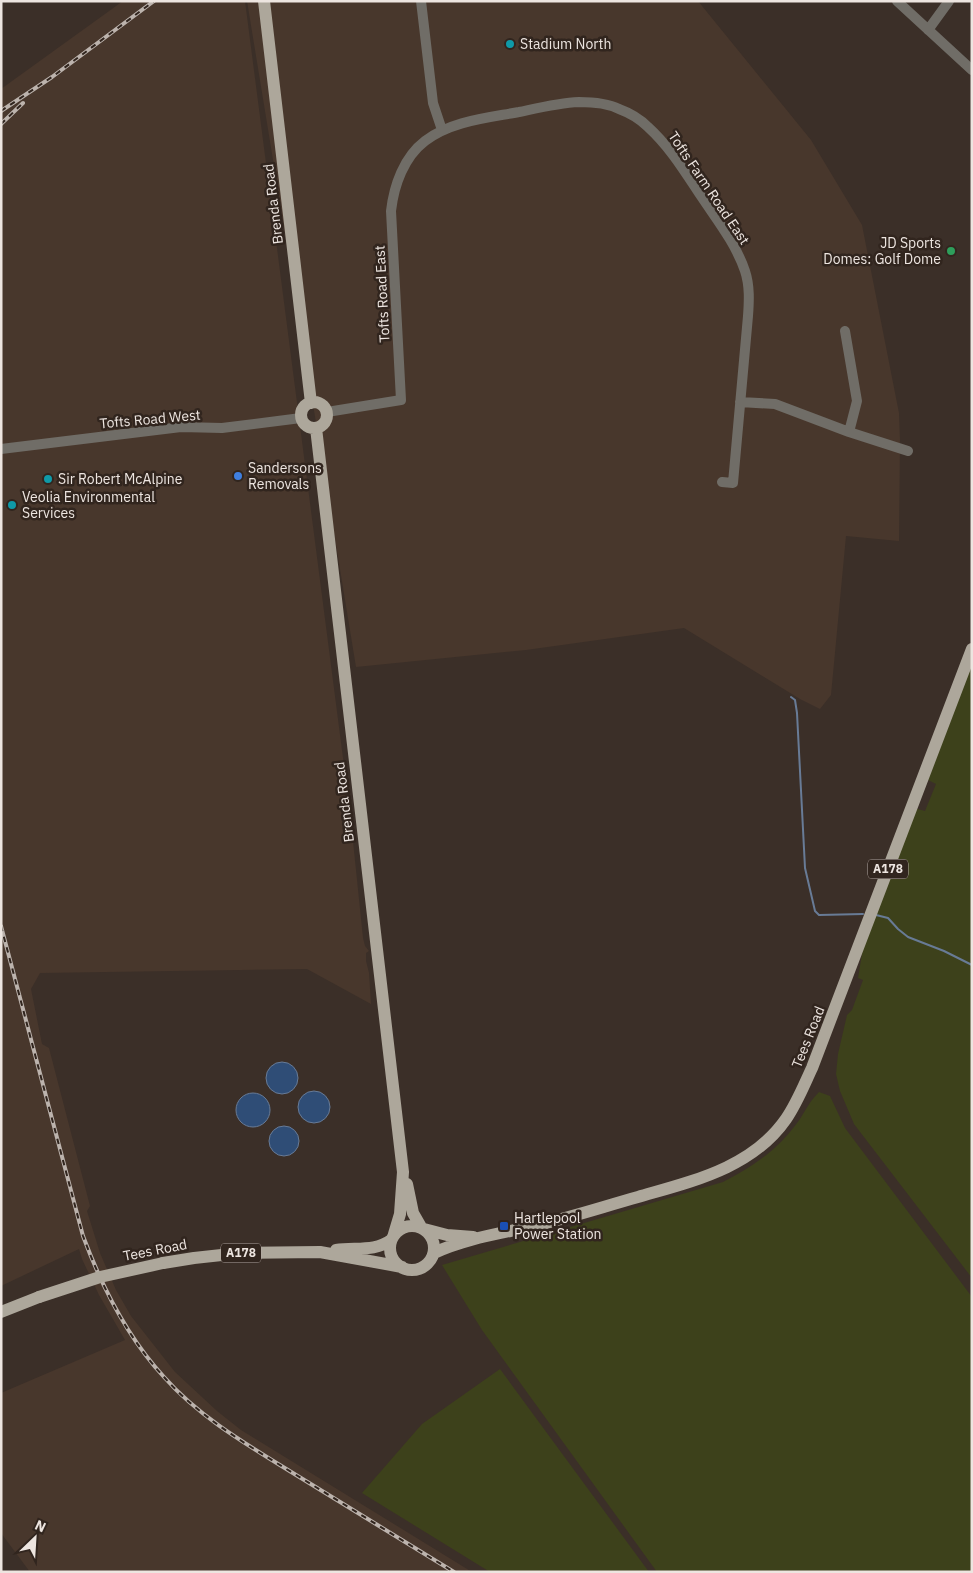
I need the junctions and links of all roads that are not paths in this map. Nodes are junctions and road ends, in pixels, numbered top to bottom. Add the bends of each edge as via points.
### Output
1 (264, 1) edge
2 (421, 1) edge
3 (898, 1) edge
4 (949, 1) edge
5 (928, 30) junction
6 (971, 68) edge
7 (442, 130) junction
8 (845, 331) dead end
9 (740, 402) junction
10 (312, 403) junction
11 (327, 412) junction
12 (301, 418) junction
13 (316, 428) junction
14 (849, 432) junction
15 (1, 449) edge
16 (908, 450) dead end
17 (722, 482) dead end
18 (972, 649) edge
19 (403, 1172) junction
20 (423, 1228) junction
21 (393, 1237) junction
22 (478, 1237) junction
23 (320, 1252) junction
24 (434, 1253) junction
25 (402, 1267) junction
26 (1, 1312) edge

1 - 10 main road, Brenda Road
2 - 7 street via 433,103
3 - 5 street
4 - 5 street
5 - 6 street
7 - 9 street, Tofts Farm Road East via 579,102 618,108 649,127 671,152 723,229 745,272 749,299
7 - 11 street, Tofts Road East via 414,153 403,169 393,197 391,211 401,400
8 - 14 street via 857,401
9 - 14 street via 775,404
9 - 17 street, Tofts Farm Road East via 733,483
10 - 11 main road via 318,403
10 - 12 main road via 305,406
11 - 13 main road via 325,422
12 - 13 main road via 310,428
12 - 15 street, Tofts Road West via 222,428 181,427
13 - 19 main road, Brenda Road
14 - 16 street
18 - 22 main road, Tees Road / A178 via 833,1014 803,1089 785,1120 754,1151 710,1175 568,1217
19 - 20 main road, Brenda Road via 413,1213
19 - 21 main road, Brenda Road via 400,1214
20 - 21 main road, A178 via 410,1225
20 - 22 main road, Tees Road / A178 via 447,1235
20 - 24 main road via 431,1235
21 - 23 main road, Tees Road / A178 via 375,1248
21 - 25 main road via 390,1253
22 - 24 main road, Tees Road / A178
23 - 25 main road, Tees Road / A178
23 - 26 main road, Tees Road / A178, bridge via 240,1253 163,1263 100,1277
24 - 25 main road, A178 via 431,1261 420,1269

